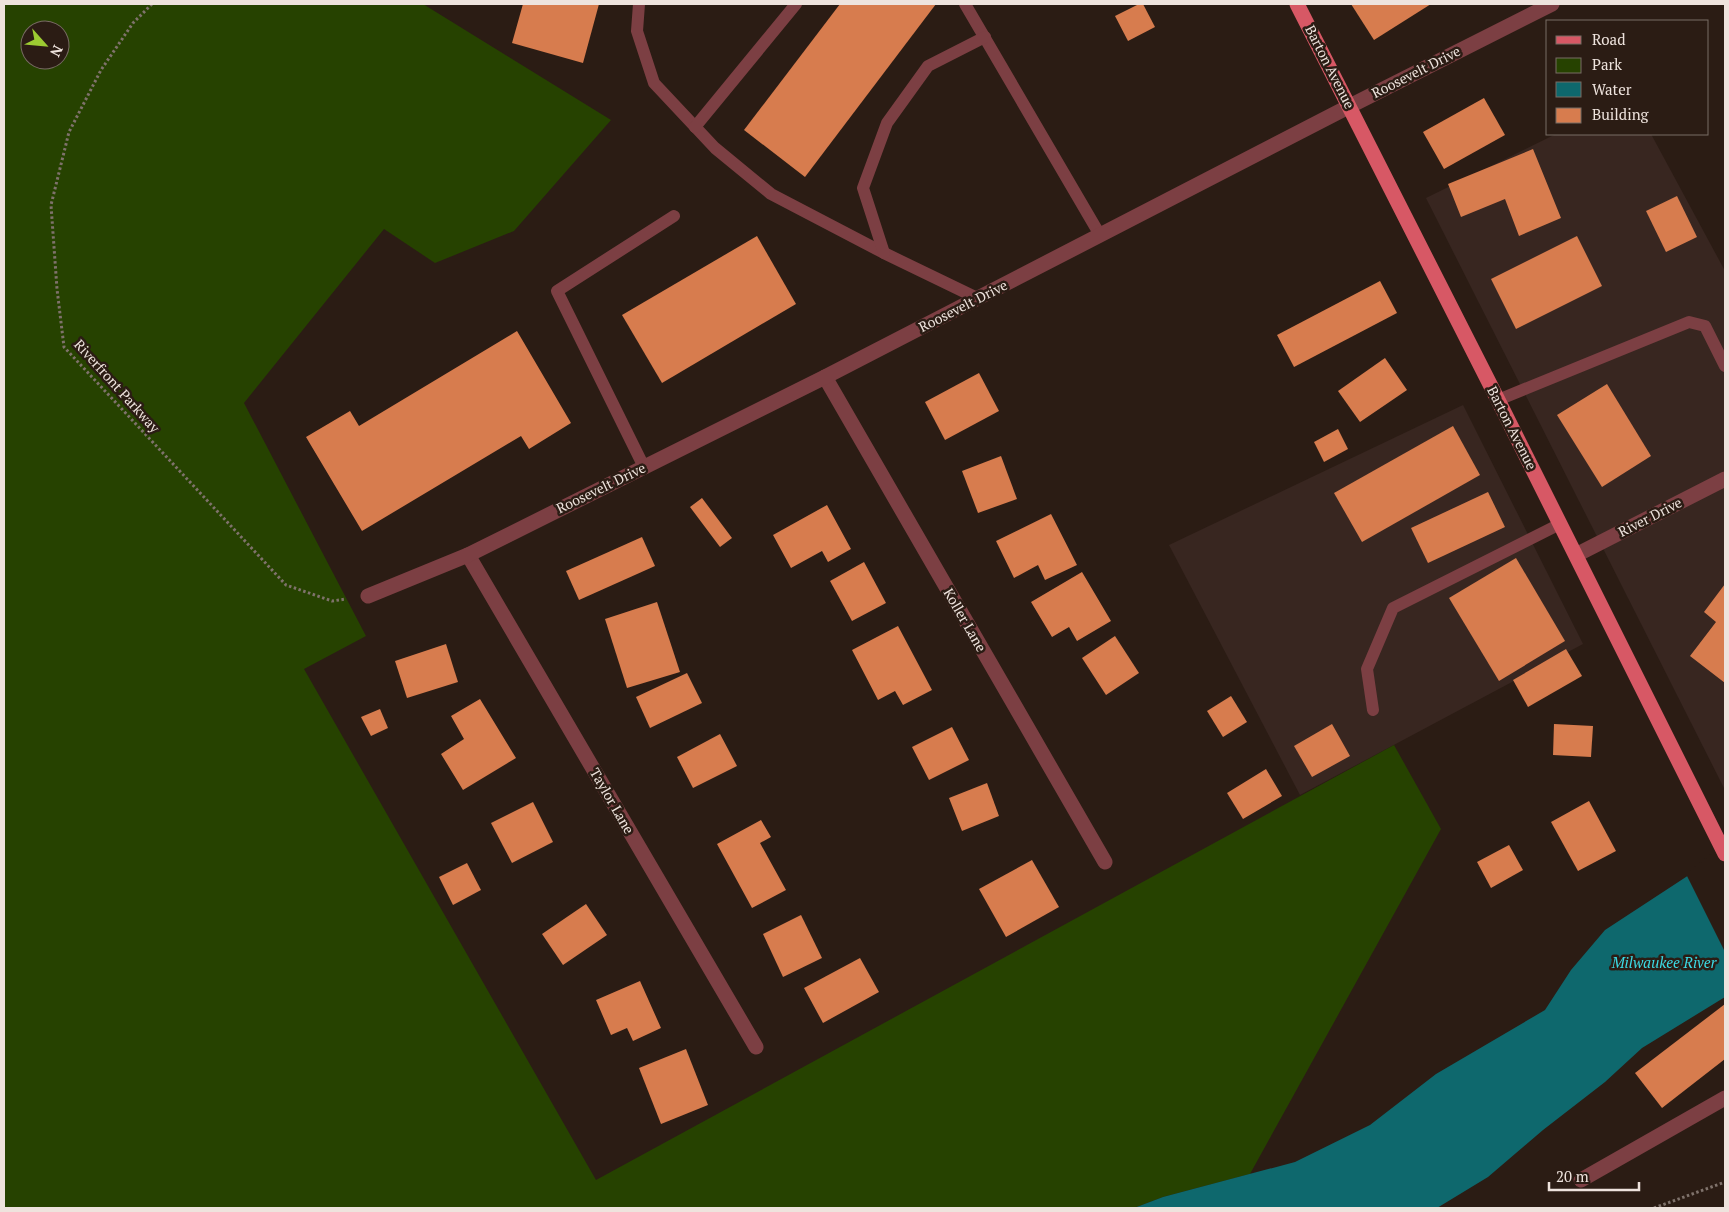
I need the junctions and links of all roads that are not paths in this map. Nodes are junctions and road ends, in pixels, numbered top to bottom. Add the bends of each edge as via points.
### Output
1 (639, 4) edge
2 (796, 4) edge
3 (965, 4) edge
4 (1297, 4) edge
5 (1552, 4) edge
6 (984, 37) junction
7 (1350, 106) junction
8 (695, 127) junction
9 (674, 216) dead end
10 (1100, 235) junction
11 (884, 253) junction
12 (977, 298) junction
13 (1725, 366) edge
14 (824, 377) junction
15 (1498, 400) junction
16 (644, 467) junction
17 (1725, 480) edge
18 (1560, 524) junction
19 (468, 554) junction
20 (1576, 555) junction
21 (368, 596) road end
22 (1373, 710) dead end
23 (1725, 854) edge
24 (1105, 862) dead end
25 (756, 1047) dead end
26 (1725, 1098) edge
27 (1581, 1180) dead end

1 - 8 lane via 637,31 654,83
2 - 8 lane
3 - 6 lane
4 - 7 main road, Barton Avenue
5 - 7 street, Roosevelt Drive
6 - 10 lane
6 - 11 lane via 928,66 887,123 863,188
7 - 10 street, Roosevelt Drive
7 - 15 main road, Barton Avenue
8 - 11 lane via 715,148 771,194
9 - 16 lane via 558,291
10 - 12 street, Roosevelt Drive
11 - 12 lane
12 - 14 street, Roosevelt Drive
13 - 15 lane via 1704,326 1689,322
14 - 16 street, Roosevelt Drive
14 - 24 street, Koller Lane
15 - 18 main road, Barton Avenue
16 - 19 street, Roosevelt Drive
17 - 20 street, River Drive
18 - 20 main road, Barton Avenue
18 - 22 lane via 1393,608 1367,669
19 - 21 street, Roosevelt Drive
19 - 25 street, Taylor Lane
20 - 23 main road, Barton Avenue
26 - 27 street

